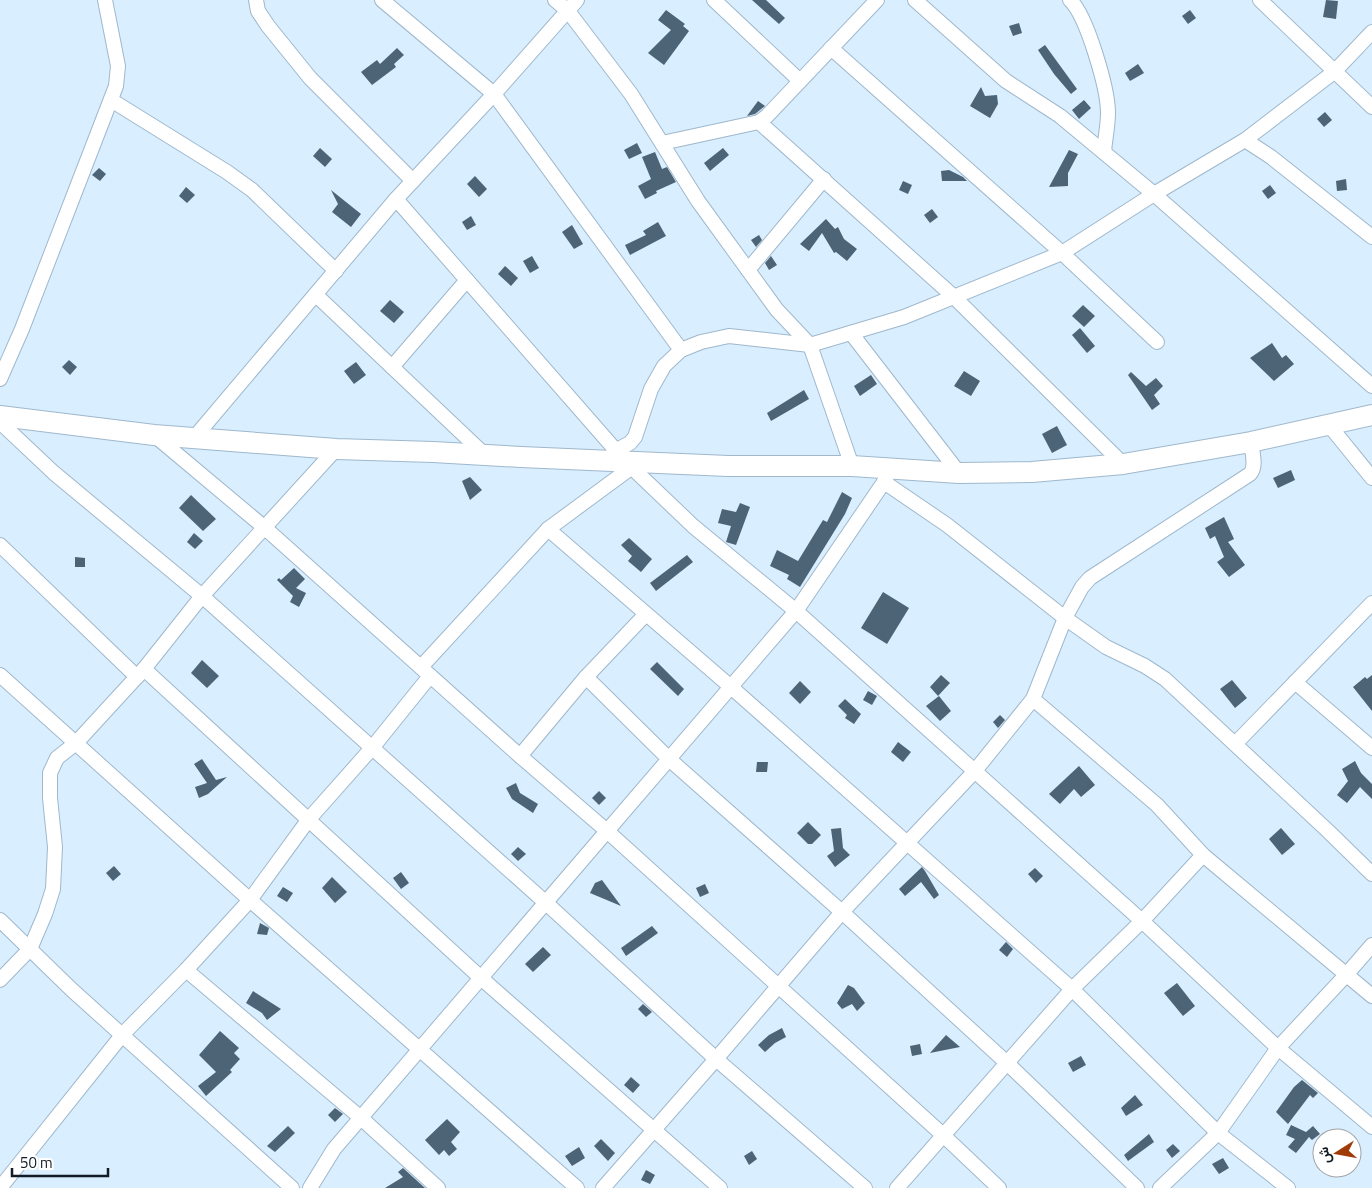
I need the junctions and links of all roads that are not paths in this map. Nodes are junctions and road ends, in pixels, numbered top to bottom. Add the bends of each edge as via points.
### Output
1 (105, 0) edge
2 (256, 0) edge
3 (382, 0) edge
4 (555, 0) edge
5 (577, 0) edge
6 (714, 0) edge
7 (876, 0) edge
8 (915, 0) edge
9 (1260, 0) edge
10 (1077, 2) edge
11 (568, 12) junction
12 (1372, 32) edge
13 (831, 48) junction
14 (1334, 72) junction
15 (800, 81) junction
16 (494, 94) junction
17 (111, 100) junction
18 (1372, 107) edge
19 (759, 122) junction
20 (1245, 140) junction
21 (662, 143) junction
22 (1104, 152) junction
23 (824, 179) junction
24 (413, 181) junction
25 (1154, 194) junction
26 (396, 199) junction
27 (1372, 237) edge
28 (1062, 253) junction
29 (748, 270) junction
30 (336, 271) junction
31 (467, 280) junction
32 (316, 295) junction
33 (954, 296) junction
34 (851, 333) junction
35 (1157, 342) dead end
36 (810, 345) junction
37 (681, 350) junction
38 (392, 367) junction
39 (0, 379) edge
40 (1372, 386) edge
41 (1372, 415) edge
42 (0, 416) edge
43 (0, 422) edge
44 (1329, 425) junction
45 (154, 435) junction
46 (194, 438) junction
47 (1251, 442) junction
48 (336, 449) junction
49 (485, 455) junction
50 (625, 460) junction
51 (1123, 464) junction
52 (852, 466) junction
53 (959, 473) junction
54 (887, 476) junction
55 (1372, 478) edge
56 (265, 528) junction
57 (548, 529) junction
58 (0, 546) edge
59 (202, 596) junction
60 (796, 610) junction
61 (1369, 612) edge
62 (646, 614) junction
63 (1065, 618) junction
64 (426, 672) junction
65 (140, 673) junction
66 (0, 675) edge
67 (586, 678) junction
68 (1296, 682) junction
69 (731, 687) junction
70 (1033, 699) junction
71 (76, 743) junction
72 (1235, 744) junction
73 (372, 748) junction
74 (1372, 748) edge
75 (520, 756) junction
76 (670, 759) junction
77 (974, 772) junction
78 (309, 819) junction
79 (607, 831) junction
80 (906, 843) junction
81 (1203, 855) junction
82 (1372, 874) edge
83 (250, 900) junction
84 (545, 902) junction
85 (842, 912) junction
86 (0, 920) edge
87 (1142, 921) junction
88 (1372, 945) edge
89 (30, 949) junction
90 (186, 970) junction
91 (1346, 975) junction
92 (481, 978) junction
93 (0, 980) edge
94 (779, 986) junction
95 (1072, 990) junction
96 (1372, 996) edge
97 (123, 1034) junction
98 (420, 1048) junction
99 (1278, 1048) junction
100 (716, 1059) junction
101 (1007, 1063) junction
102 (361, 1118) junction
103 (1372, 1127) edge
104 (654, 1130) junction
105 (1218, 1133) junction
106 (943, 1135) junction
107 (3, 1185) edge
108 (292, 1188) edge
109 (310, 1188) edge
110 (438, 1188) edge
111 (577, 1188) edge
112 (602, 1188) edge
113 (720, 1188) edge
114 (865, 1188) edge
115 (897, 1188) edge
116 (999, 1188) edge
117 (1137, 1188) edge
118 (1160, 1188) edge
119 (1288, 1188) edge

1 - 17 street via 118,66
2 - 24 street via 258,11 268,26 310,78
3 - 16 street
4 - 11 street
5 - 11 street
6 - 15 street
7 - 13 street
8 - 22 street via 1006,81 1060,116
9 - 14 street
10 - 22 street via 1105,88 1108,113
11 - 16 street
11 - 21 street via 631,94
12 - 14 street
13 - 15 street
13 - 28 street
14 - 18 street
14 - 20 street
15 - 19 street
16 - 24 street
16 - 37 street
17 - 30 street via 252,190
17 - 39 street
19 - 21 street
19 - 23 street
20 - 25 street
20 - 27 street
21 - 29 street via 698,201
22 - 25 street
23 - 29 street
23 - 33 street
24 - 26 street
25 - 28 street
25 - 40 street
26 - 30 street
26 - 31 street
28 - 33 street
28 - 35 street
29 - 36 street via 777,310
30 - 32 street
31 - 38 street
31 - 50 street
32 - 38 street
32 - 46 street
33 - 34 street via 904,317
33 - 51 street
34 - 36 street
34 - 53 street
36 - 37 street via 729,336
36 - 52 street
37 - 50 street via 664,366 651,389
38 - 49 street
41 - 44 main road
42 - 45 main road
43 - 59 street via 54,473
44 - 47 main road
44 - 55 street
45 - 46 main road
45 - 56 street
46 - 48 main road
47 - 51 main road
47 - 63 street via 1254,466 1250,474 1090,578 1082,586
48 - 49 main road
48 - 56 street
49 - 50 main road
50 - 52 main road via 728,466
50 - 57 street
50 - 60 street via 693,526
51 - 53 main road via 1032,472
52 - 54 main road
53 - 54 main road
54 - 60 street
54 - 63 street
56 - 59 street
56 - 64 street
57 - 62 street
57 - 64 street
58 - 65 street
59 - 65 street
59 - 73 street
60 - 69 street
60 - 77 street
61 - 68 street
62 - 67 street
62 - 69 street
63 - 70 street
63 - 72 street via 1106,647 1165,679
64 - 73 street
64 - 75 street
65 - 71 street
65 - 78 street
66 - 71 street
67 - 75 street
67 - 76 street
68 - 72 street
68 - 74 street
69 - 76 street
69 - 80 street
70 - 77 street
70 - 81 street via 1157,805
71 - 83 street
71 - 89 street via 58,758 50,773 56,847 52,889
72 - 82 street
73 - 78 street
73 - 84 street
75 - 79 street
76 - 79 street
76 - 85 street
77 - 80 street
77 - 87 street
78 - 83 street
78 - 92 street
79 - 84 street
79 - 94 street
80 - 85 street
80 - 95 street
81 - 87 street
81 - 91 street
83 - 90 street
83 - 98 street
84 - 92 street
84 - 100 street
85 - 94 street
85 - 101 street
86 - 89 street
87 - 95 street
87 - 99 street
88 - 91 street
89 - 93 street
89 - 97 street
90 - 97 street
90 - 102 street
91 - 96 street
91 - 99 street
92 - 98 street
92 - 104 street
94 - 100 street
94 - 106 street
95 - 101 street
95 - 105 street
97 - 107 street
97 - 108 street
98 - 102 street
98 - 111 street
99 - 103 street
99 - 105 street
100 - 104 street
100 - 114 street
101 - 106 street
101 - 117 street
102 - 109 street via 334,1149
102 - 110 street
104 - 112 street
104 - 113 street
105 - 118 street
105 - 119 street
106 - 115 street
106 - 116 street

